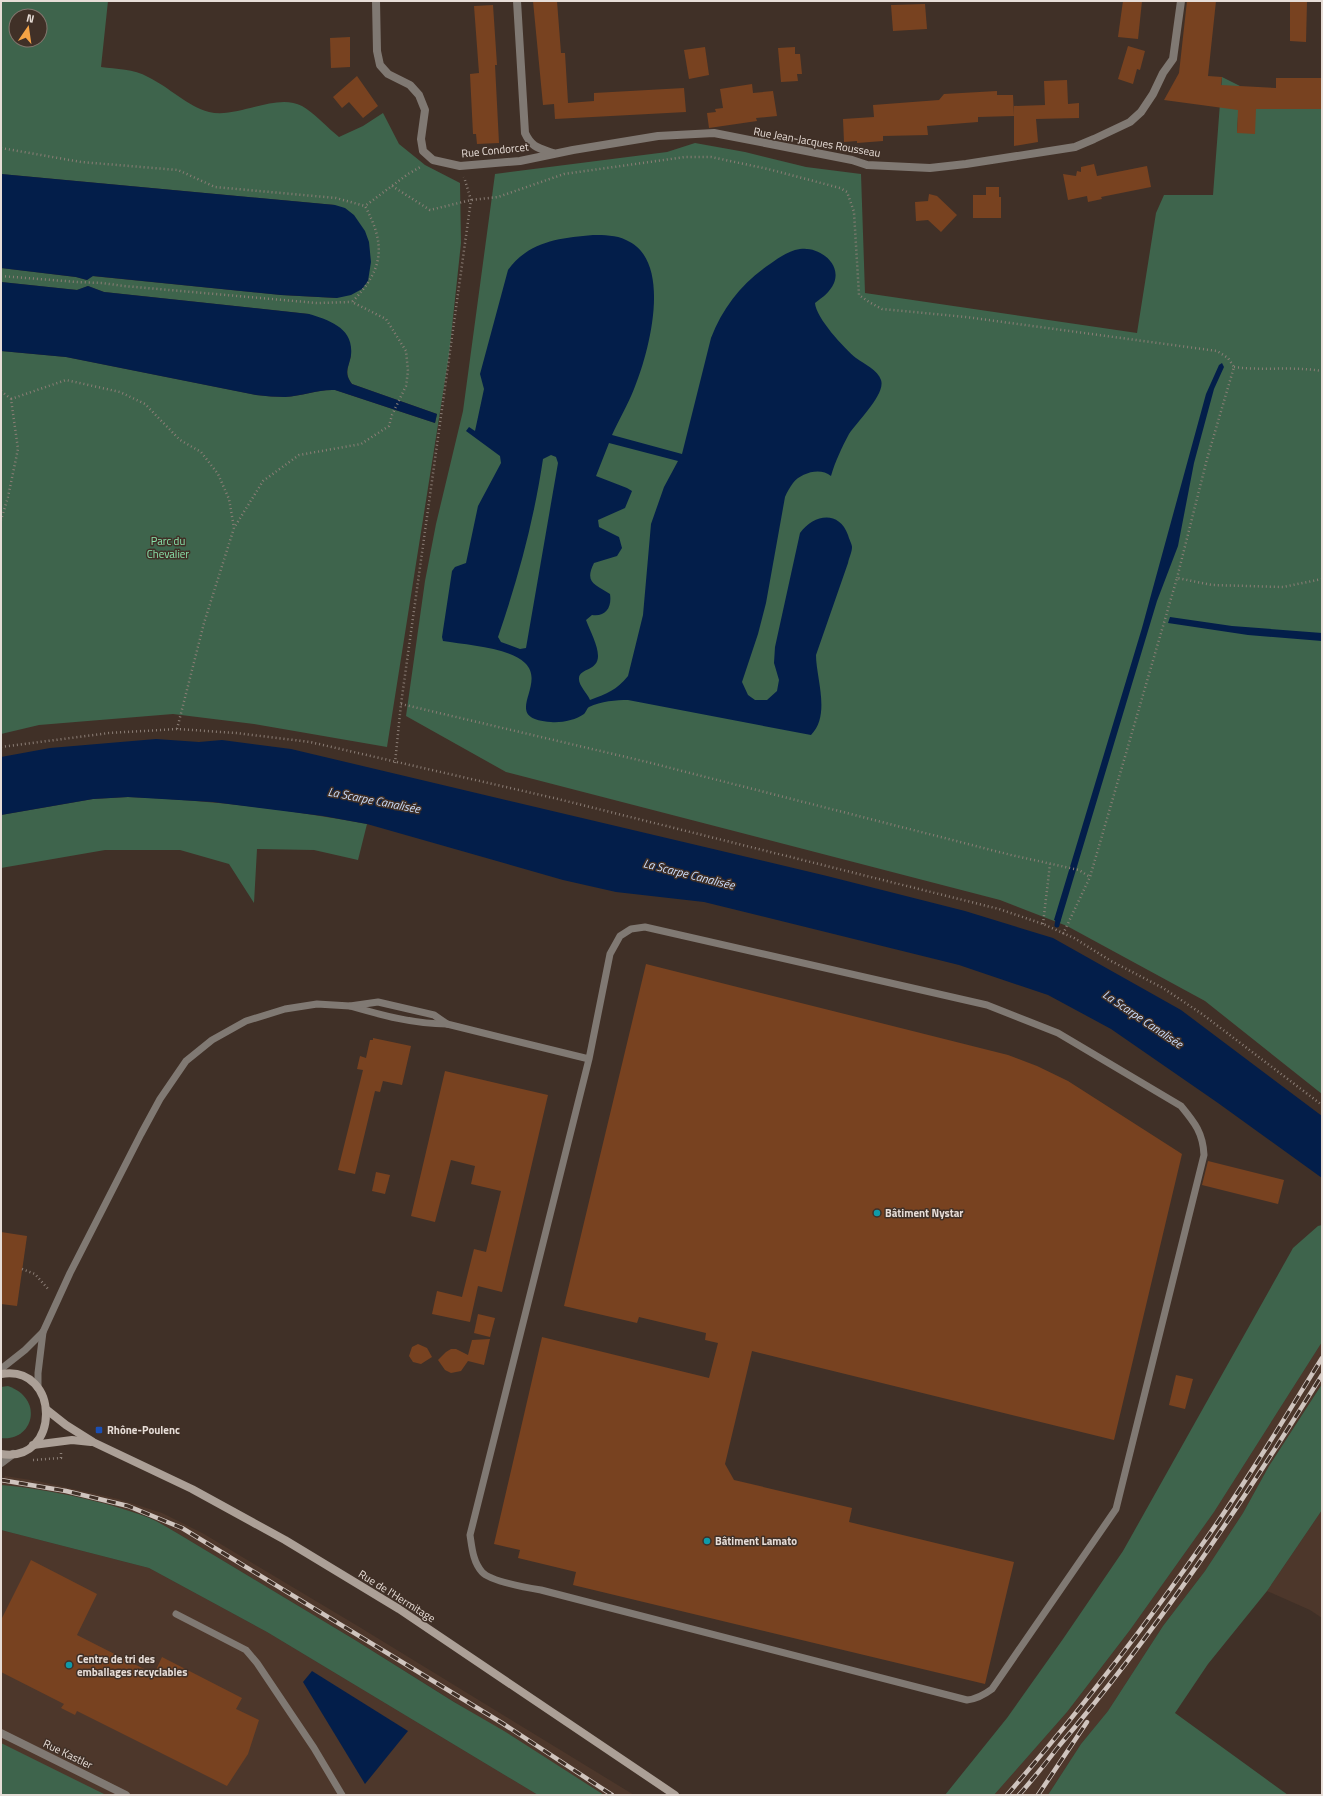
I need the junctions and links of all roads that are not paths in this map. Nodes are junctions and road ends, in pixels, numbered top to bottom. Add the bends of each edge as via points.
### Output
1 (376, 1) edge
2 (517, 1) edge
3 (1181, 1) edge
4 (553, 153) junction
5 (350, 1006) junction
6 (447, 1024) junction
7 (589, 1059) junction
8 (43, 1332) junction
9 (1, 1369) edge
10 (1, 1374) edge
11 (38, 1388) junction
12 (47, 1410) junction
13 (93, 1442) junction
14 (32, 1445) junction
15 (1, 1454) edge
16 (13, 1454) junction
17 (1, 1463) edge
18 (176, 1614) dead end
19 (1, 1733) edge
20 (126, 1795) edge
21 (342, 1795) edge
22 (675, 1795) edge

1 - 4 street, Rue Condorcet via 377,51 380,65 388,74 410,85 419,95 425,110 420,140 423,151 433,160 460,166 520,161
2 - 4 street, Rue Jean-Jacques Rousseau via 525,133 535,147
3 - 4 street, Rue Jean-Jacques Rousseau via 1173,59 1142,112 1130,122 1075,147 930,168 866,164 714,133 658,136
5 - 6 lane via 429,1024
5 - 6 lane via 378,1002 434,1015
5 - 8 lane via 310,1005 284,1009 246,1021 212,1040 186,1061 160,1099 141,1134
6 - 7 lane
7 - 7 lane via 470,1535 473,1556 482,1572 525,1588 967,1700 985,1694 992,1689 1116,1509 1204,1155 1204,1141 1195,1124 1181,1106 1058,1033 986,1005 645,927 631,929 620,936 610,954
8 - 9 lane
8 - 11 lane
10 - 11 street via 18,1374
11 - 12 street
12 - 13 street, Rue de l'Hermitage
12 - 14 street via 44,1430
13 - 14 street, Rue de l'Hermitage via 72,1440
13 - 22 street, Rue de l'Hermitage via 192,1489 285,1540 406,1613
14 - 16 street
15 - 16 street
16 - 17 street
18 - 21 lane via 246,1650 314,1748
19 - 20 street, Rue Kastler

